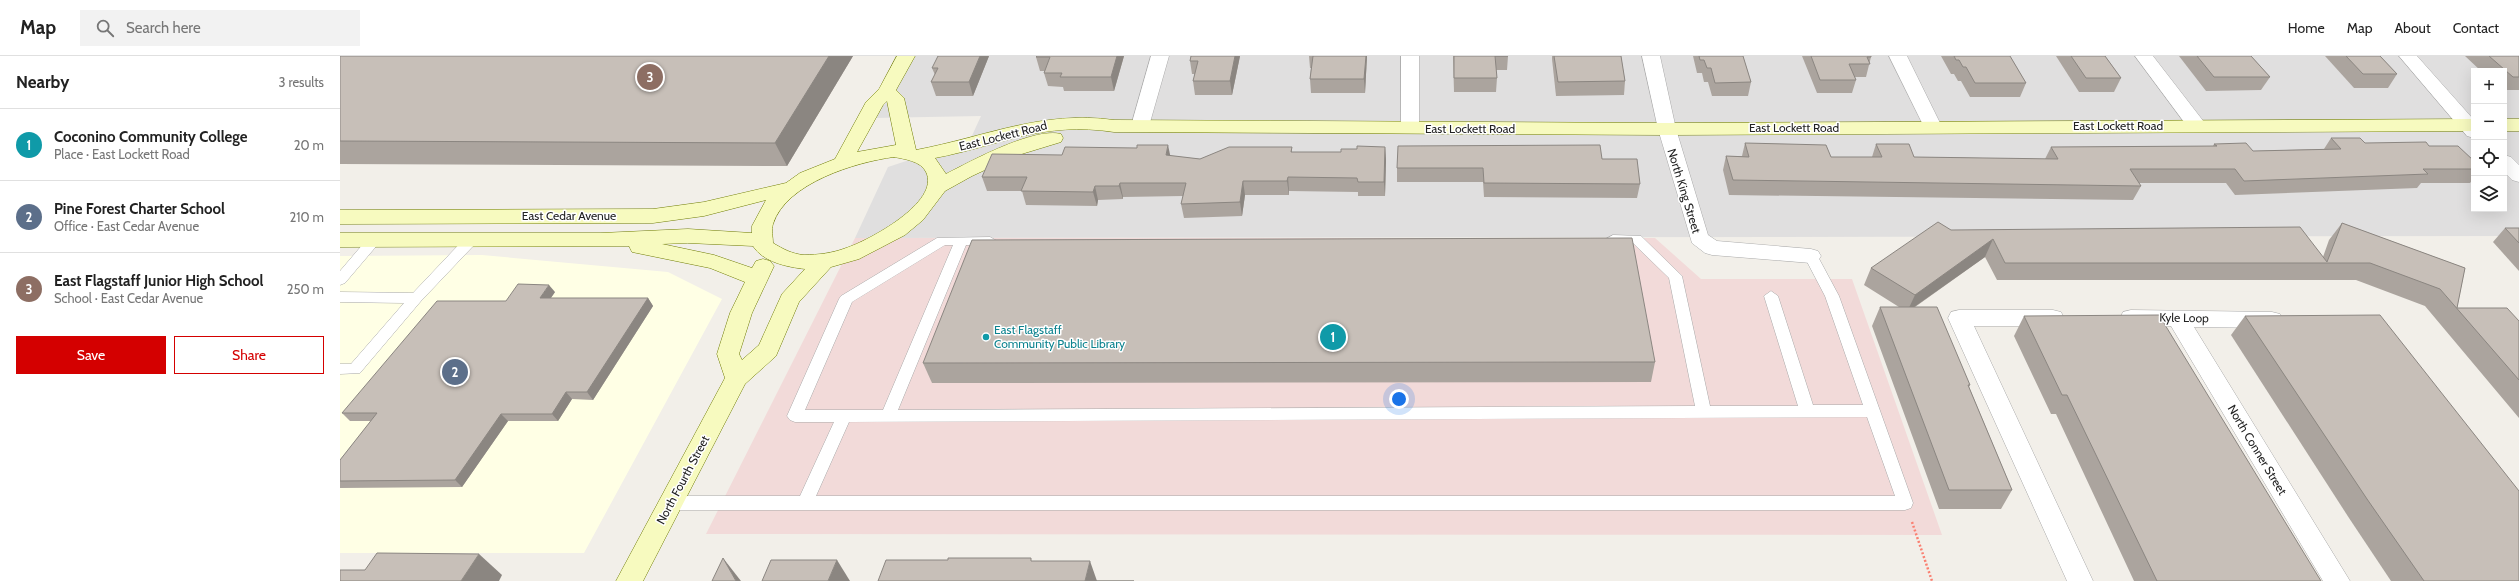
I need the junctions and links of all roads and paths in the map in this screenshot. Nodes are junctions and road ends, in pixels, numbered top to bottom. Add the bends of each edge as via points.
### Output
1 (906, 56) edge
2 (1160, 56) edge
3 (1410, 56) edge
4 (1651, 56) edge
5 (1898, 56) edge
6 (2144, 56) edge
7 (2408, 56) edge
8 (886, 92) junction
9 (2507, 125) edge
10 (2519, 125) edge
11 (1114, 126) junction
12 (1140, 126) junction
13 (2197, 126) junction
14 (2471, 126) edge
15 (1933, 127) junction
16 (2471, 127) edge
17 (1410, 128) junction
18 (1666, 129) junction
19 (912, 155) junction
20 (843, 161) junction
21 (2507, 164) edge
22 (2519, 176) edge
23 (794, 187) junction
24 (937, 187) junction
25 (340, 217) edge
26 (1597, 239) edge
27 (340, 240) edge
28 (374, 240) junction
29 (471, 240) junction
30 (601, 240) junction
31 (962, 241) junction
32 (1001, 241) edge
33 (766, 246) junction
34 (1811, 256) joint
35 (824, 261) junction
36 (756, 279) junction
37 (340, 280) edge
38 (1771, 296) dead end
39 (340, 297) edge
40 (416, 298) junction
41 (2076, 318) edge
42 (2107, 318) edge
43 (2177, 318) junction
44 (2297, 320) edge
45 (340, 369) edge
46 (737, 378) junction
47 (1807, 411) junction
48 (1873, 411) junction
49 (1704, 412) junction
50 (844, 416) junction
51 (888, 416) junction
52 (670, 503) junction
53 (805, 503) junction
54 (1905, 503) junction
55 (628, 581) edge
56 (1932, 581) edge
57 (2080, 581) edge
58 (2337, 581) edge

1 - 8 street
2 - 12 street
3 - 17 street
4 - 18 street, North King Street
5 - 15 street
6 - 13 street
7 - 14 street
8 - 19 street via 895,98
8 - 20 street via 875,102
9 - 10 street
11 - 12 street, East Lockett Road
11 - 19 street, East Lockett Road via 1093,122 1042,126 937,153
11 - 24 street, East Lockett Road via 1094,135 1057,138 1020,146 982,162
12 - 17 street, East Lockett Road
13 - 15 street, East Lockett Road
13 - 16 street, East Lockett Road
15 - 18 street, East Lockett Road
17 - 18 street, East Lockett Road
18 - 34 street, North King Street via 1699,238 1712,248
19 - 20 street, East Lockett Road via 879,152
19 - 24 street via 934,168 939,179
20 - 23 street, East Lockett Road via 818,172
21 - 22 street
23 - 25 street, East Cedar Avenue via 704,209 653,216
23 - 33 street via 773,206 765,219
24 - 35 street, East Cedar Avenue via 925,206 898,230 859,252
26 - 49 lane via 1636,239 1675,276
27 - 28 street, East Cedar Avenue
28 - 29 street, East Cedar Avenue
28 - 37 lane
29 - 30 street, East Cedar Avenue
29 - 40 lane
30 - 33 street, East Cedar Avenue via 688,236
30 - 36 street via 713,260
31 - 32 lane
31 - 50 lane via 942,241 846,299 795,416
31 - 51 lane
33 - 35 street, East Cedar Avenue via 781,258
33 - 36 street
34 - 48 lane, North King Street via 1832,296
35 - 46 street, North Fourth Street via 790,299 768,350
36 - 46 street via 733,332 728,354
38 - 47 lane
39 - 40 lane
40 - 45 lane via 355,370
41 - 57 street via 1959,318
42 - 43 street, Kyle Loop
43 - 44 street, Kyle Loop
43 - 58 street, North Conner Street
46 - 52 street, North Fourth Street
47 - 48 lane
47 - 49 lane
48 - 54 lane, North King Street
49 - 51 lane
50 - 51 lane
50 - 53 lane
52 - 53 lane
52 - 55 street, North Fourth Street
53 - 54 lane
54 - 56 path

